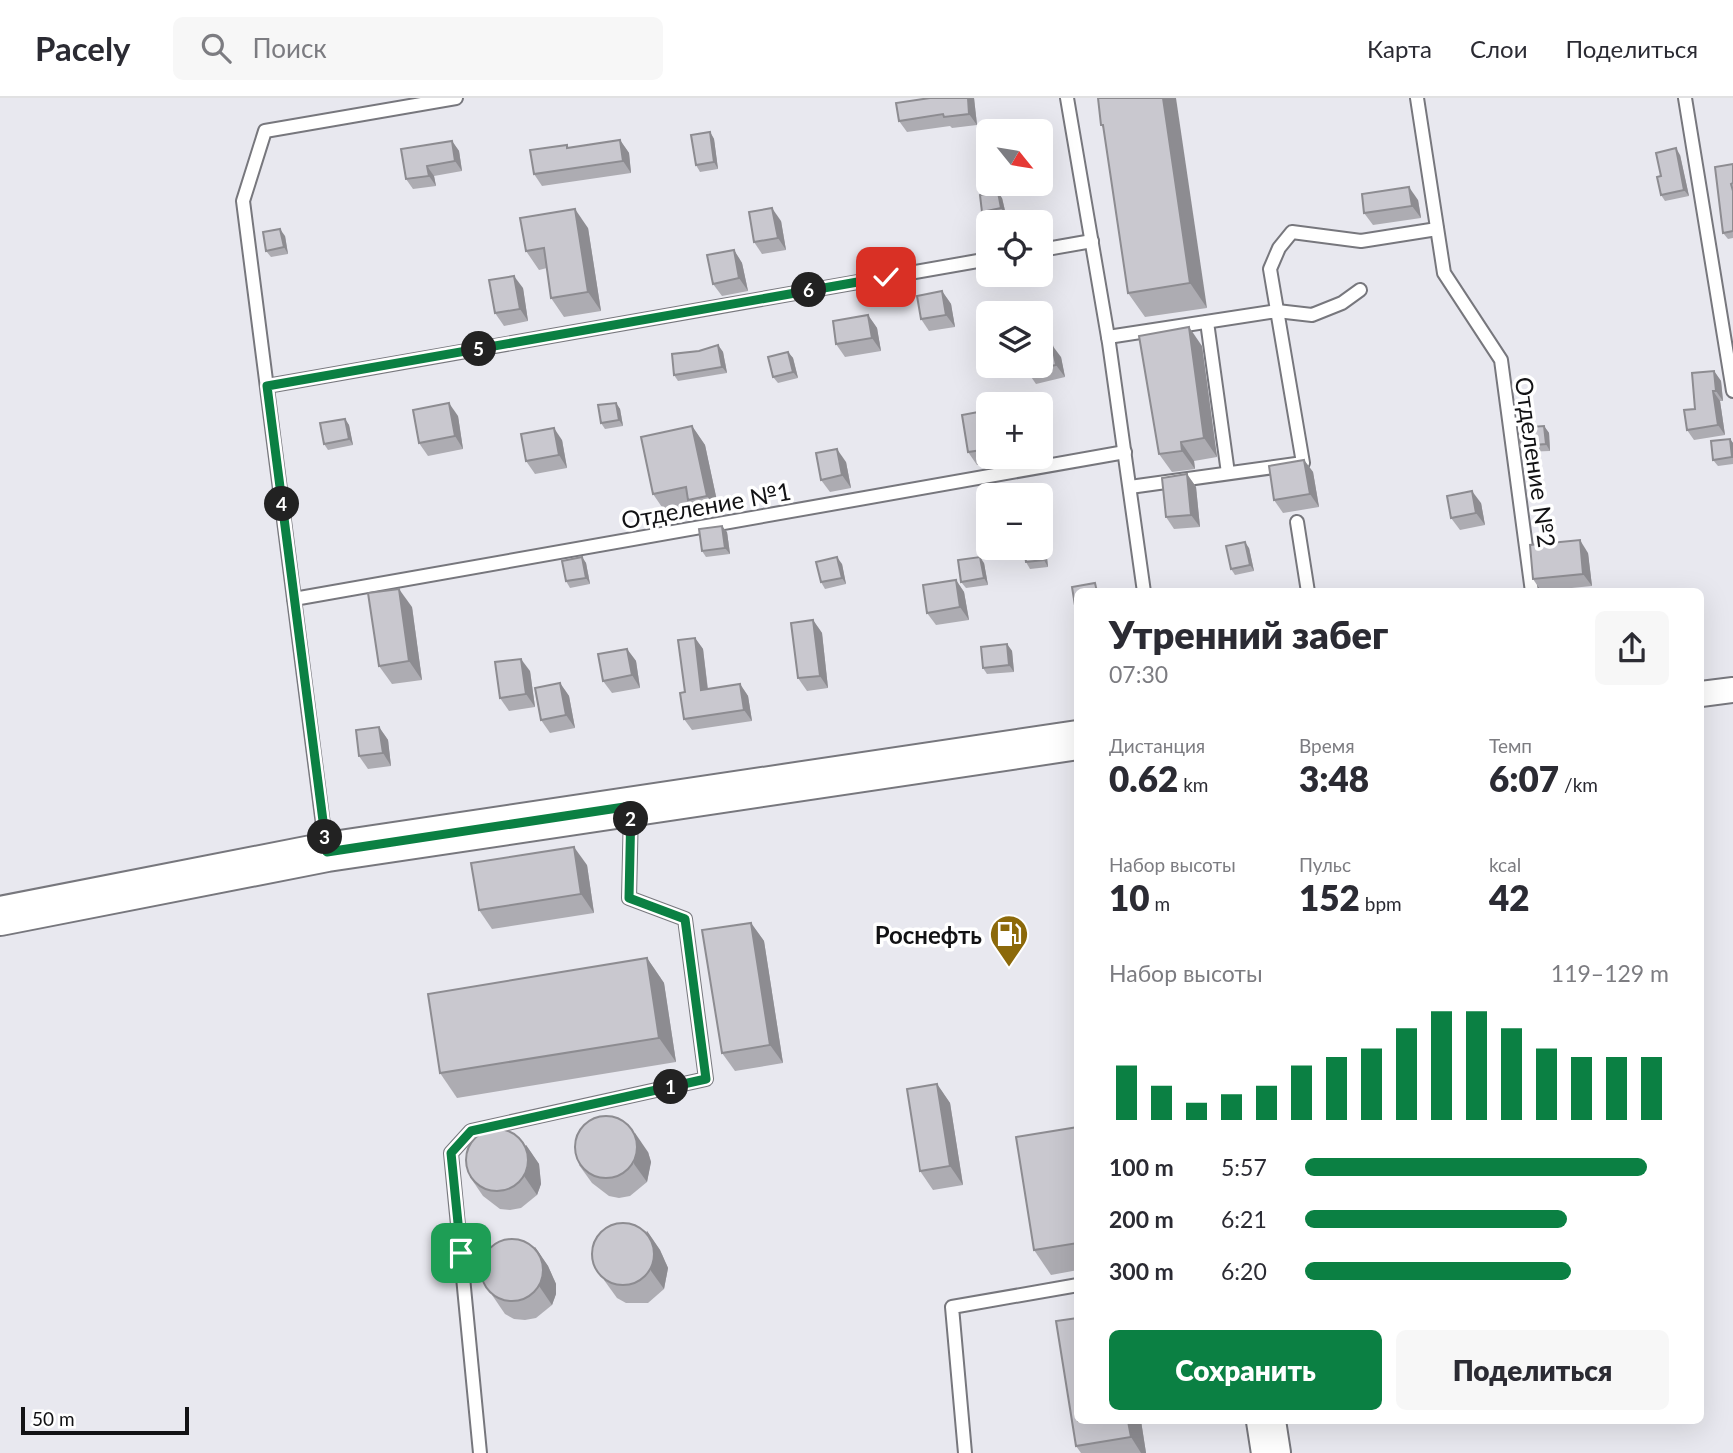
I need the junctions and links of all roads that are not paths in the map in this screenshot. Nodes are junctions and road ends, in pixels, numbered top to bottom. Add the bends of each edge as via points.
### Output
1 (456, 98) edge
2 (1067, 98) edge
3 (1417, 98) edge
4 (1685, 98) edge
5 (1437, 229) junction
6 (1092, 241) junction
7 (1053, 248) edge
8 (976, 261) edge
9 (1360, 290) dead end
10 (1277, 311) junction
11 (1207, 322) junction
12 (1108, 337) junction
13 (267, 386) junction
14 (1733, 391) edge
15 (1125, 452) junction
16 (1228, 473) junction
17 (1129, 487) junction
18 (1297, 522) dead end
19 (1143, 588) edge
20 (1307, 588) edge
21 (1531, 588) edge
22 (294, 599) junction
23 (1733, 690) edge
24 (1704, 694) edge
25 (1074, 741) edge
26 (631, 806) junction
27 (327, 852) junction
28 (0, 916) edge
29 (1074, 1287) edge
30 (1266, 1424) edge
31 (480, 1453) edge
32 (965, 1453) edge
33 (1271, 1453) edge

1 - 13 lane via 265,131 243,201
2 - 6 lane
3 - 5 lane, Отделение №2
4 - 14 lane
5 - 10 lane via 1361,241 1292,232 1270,269
5 - 21 lane, Отделение №2 via 1444,273 1501,360
6 - 7 lane
6 - 12 lane
8 - 13 lane
9 - 10 lane via 1312,315
10 - 11 lane
10 - 16 lane via 1303,463
11 - 12 lane
11 - 16 lane
12 - 15 lane
13 - 22 lane
15 - 17 lane
15 - 22 lane, Отделение №1
16 - 17 lane
17 - 19 lane
18 - 20 lane
22 - 27 lane
23 - 24 street
25 - 26 main road
26 - 27 main road
26 - 31 lane via 629,898 685,919 706,1079 471,1131 451,1153
27 - 28 main road
29 - 32 lane via 952,1307
30 - 33 main road

